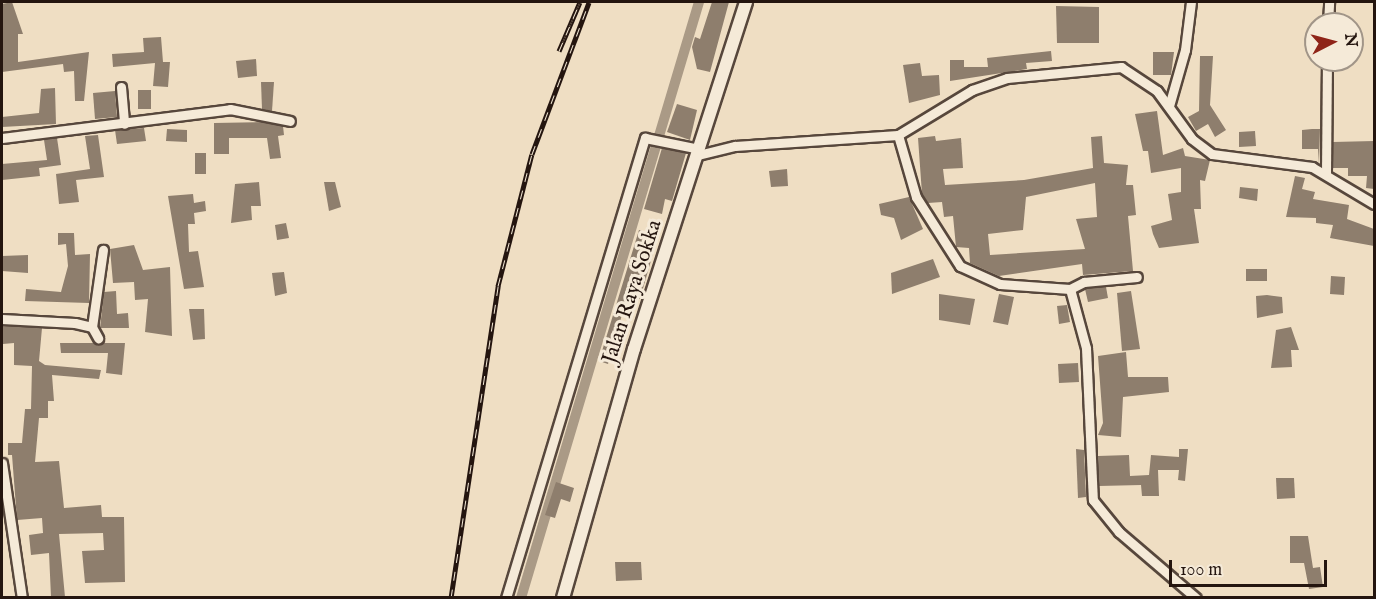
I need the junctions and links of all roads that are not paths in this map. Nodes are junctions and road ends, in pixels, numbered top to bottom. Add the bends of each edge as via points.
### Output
1 (746, 2) edge
2 (1191, 2) edge
3 (1327, 72) edge
4 (121, 87) dead end
5 (1168, 105) junction
6 (290, 121) dead end
7 (124, 124) junction
8 (898, 135) junction
9 (2, 138) edge
10 (698, 152) junction
11 (1326, 173) junction
12 (1374, 204) edge
13 (103, 250) dead end
14 (1137, 277) dead end
15 (1070, 290) junction
16 (2, 318) edge
17 (92, 327) junction
18 (98, 338) dead end
19 (2, 463) edge
20 (5, 520) edge
21 (22, 597) edge
22 (506, 597) edge
23 (563, 597) edge
24 (1196, 597) edge

1 - 10 main road, Jalan Raya Sokka
2 - 5 street via 1183,60
3 - 11 street
4 - 7 street
5 - 8 street via 1134,72 1074,68 988,84
5 - 11 street via 1192,139 1212,154 1281,160
6 - 7 street via 230,108
7 - 9 street
8 - 10 street
8 - 15 street via 916,197 960,266 1000,284
10 - 22 street via 652,136 645,138
10 - 23 main road, Jalan Raya Sokka via 631,359
11 - 12 street
13 - 17 street
14 - 15 street via 1084,282
15 - 24 street via 1086,348 1093,500 1119,532
16 - 17 street
17 - 18 street
19 - 20 street
20 - 21 street

